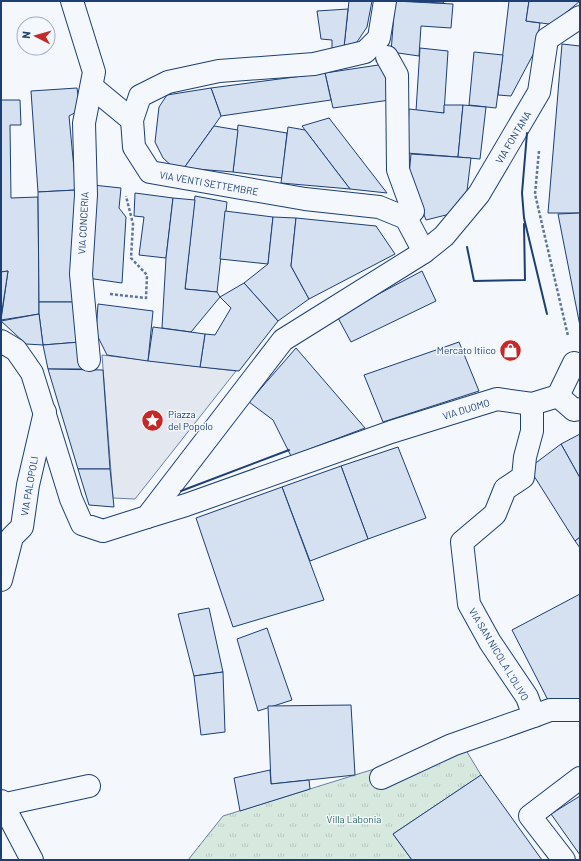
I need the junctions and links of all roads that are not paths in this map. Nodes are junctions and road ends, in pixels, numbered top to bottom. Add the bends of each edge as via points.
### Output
1 (72, 1) edge
2 (385, 1) edge
3 (580, 17) edge
4 (387, 57) dead end
5 (92, 87) junction
6 (132, 120) junction
7 (406, 218) junction
8 (424, 252) junction
9 (1, 341) edge
10 (89, 360) dead end
11 (574, 364) road end
12 (558, 396) junction
13 (532, 404) junction
14 (580, 410) edge
15 (45, 412) junction
16 (147, 517) junction
17 (1, 580) edge
18 (580, 710) edge
19 (534, 716) junction
20 (381, 778) dead end
21 (580, 778) edge
22 (89, 786) dead end
23 (2, 803) edge
24 (32, 860) edge
25 (564, 860) edge

1 - 5 street, VIA CONCERIA via 94,72
2 - 6 street, VIA VENTI SETTEMBRE via 379,38 365,52 314,64 219,71 168,82 140,96
3 - 8 street, VIA FONTANA via 547,39 539,92 535,99 479,194 444,236
4 - 7 street via 397,75 398,170 413,211
5 - 6 street
5 - 10 street, VIA CONCERIA via 84,123 86,195 80,274
6 - 7 street, VIA VENTI SETTEMBRE via 134,147 150,172 305,199 379,207
7 - 8 street
8 - 16 street, VIA FONTANA via 282,340
9 - 15 street via 16,350 32,373
11 - 12 street
12 - 13 street, VIA DUOMO
12 - 14 street via 574,410
13 - 16 street, VIA DUOMO via 497,399 391,432
13 - 19 street, VIA SAN NICOLA L'OLIVO via 532,431 523,477 505,489 495,514 462,542 469,604 490,642 527,697
15 - 16 street, VIA DUOMO via 71,499 82,524 103,531
15 - 17 street, VIA PALOPOLI via 28,485 22,527 12,537
18 - 19 street via 550,710
19 - 20 street via 452,745
21 - 25 street via 530,816
22 - 23 street
23 - 24 street

